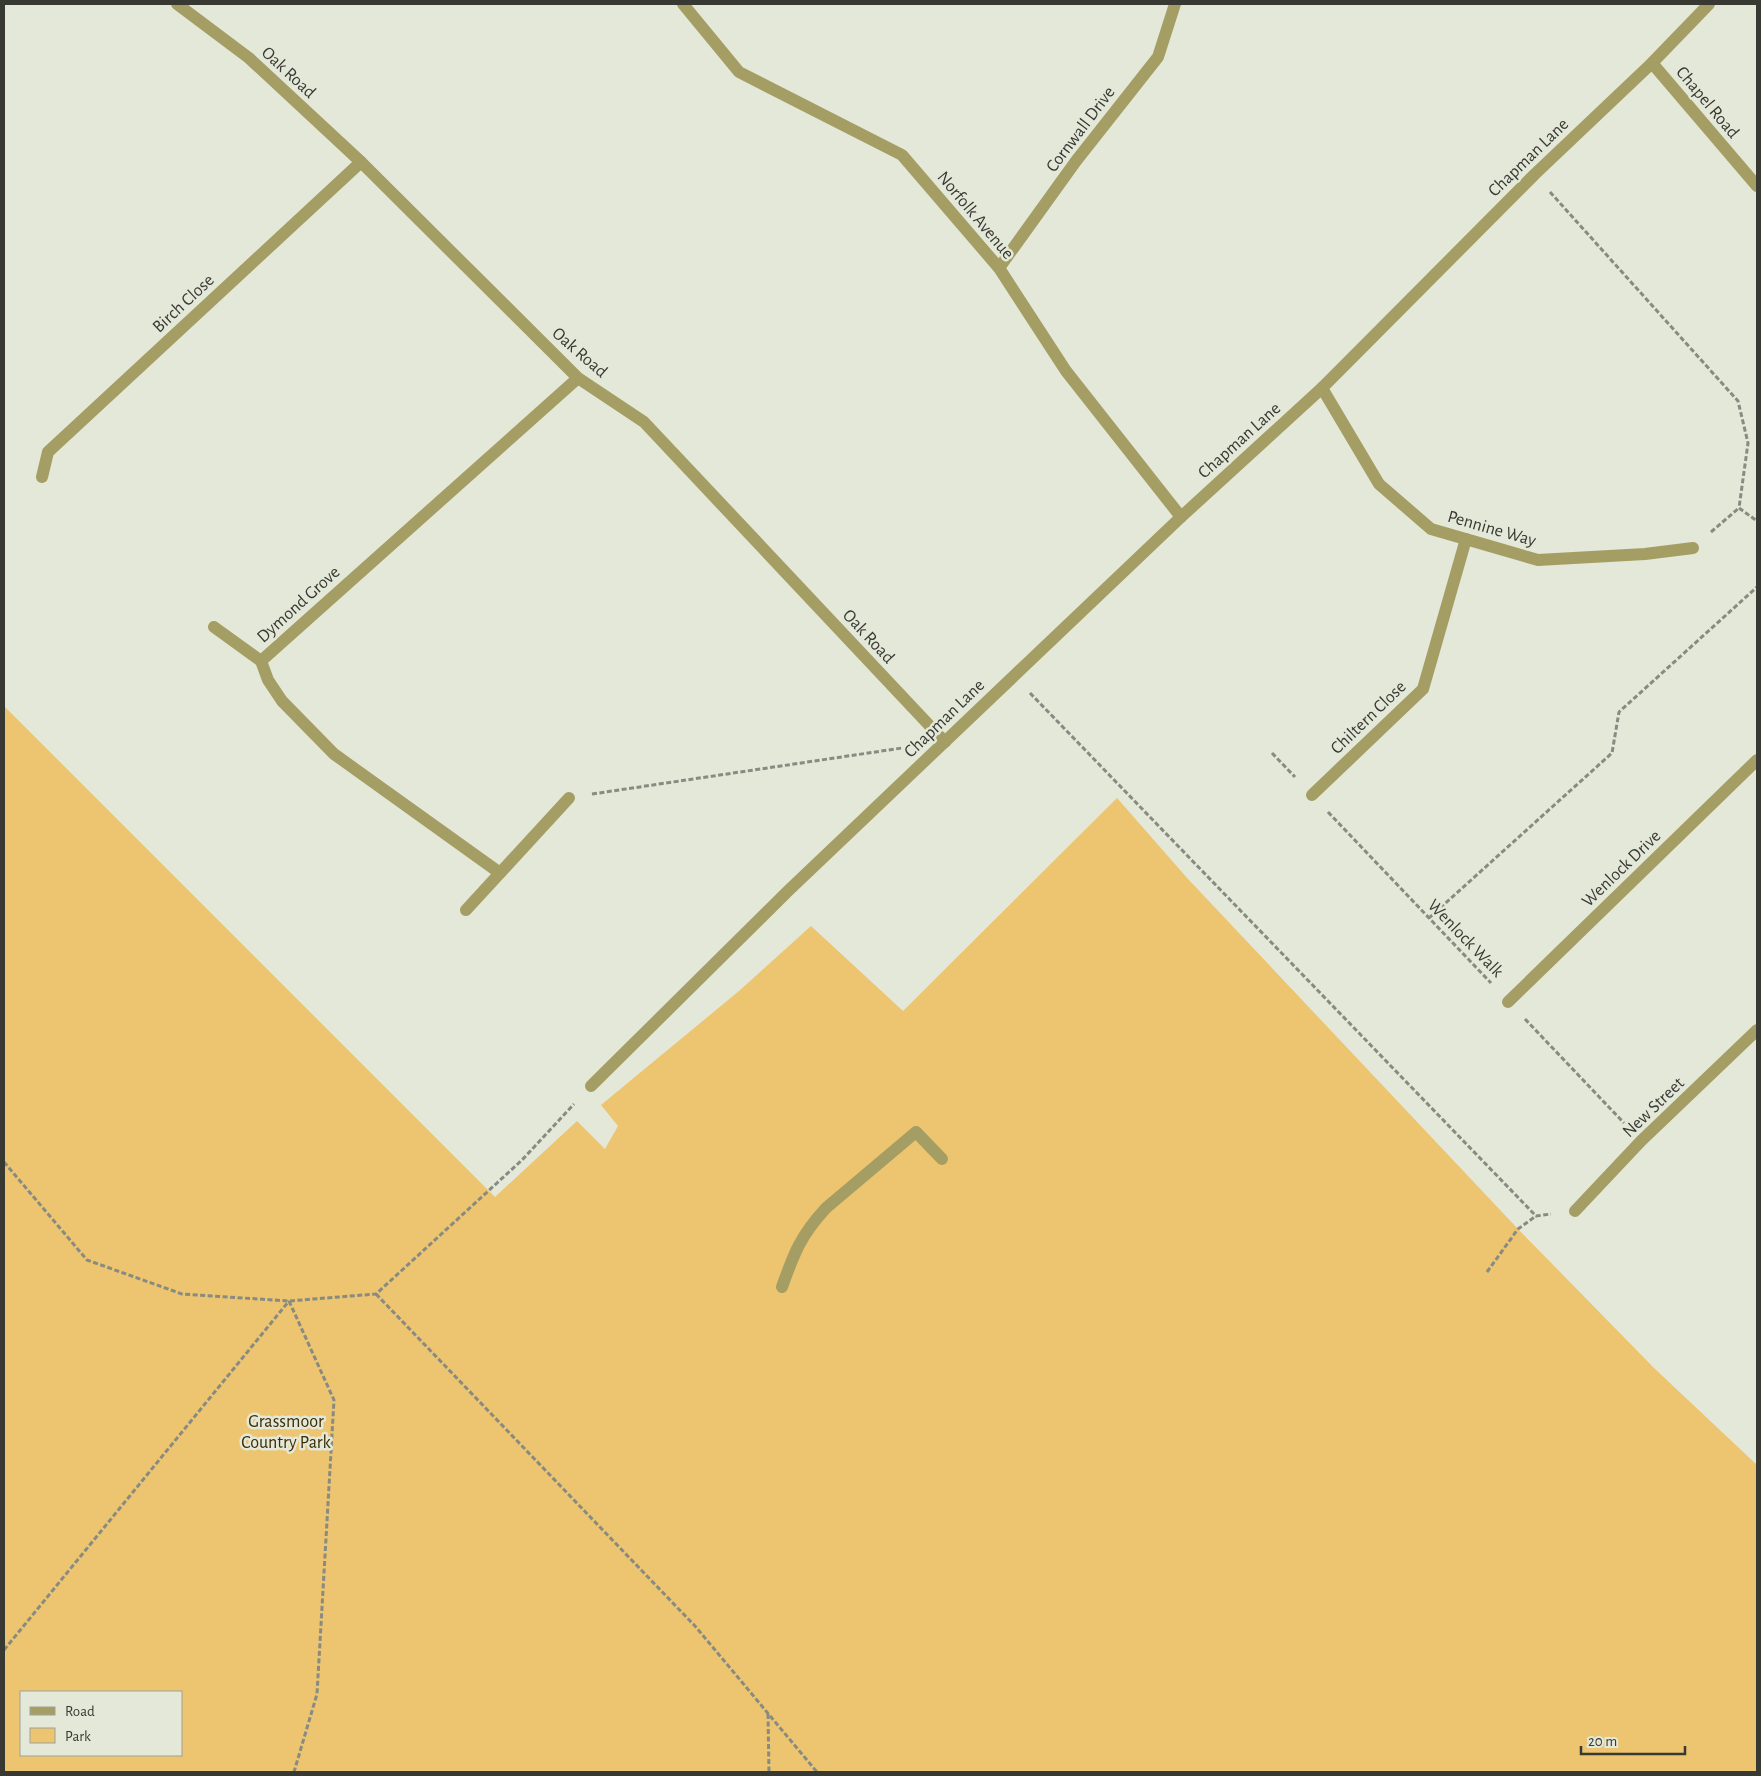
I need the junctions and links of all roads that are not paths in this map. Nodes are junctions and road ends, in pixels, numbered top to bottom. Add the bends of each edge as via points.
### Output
1 (177, 4) edge
2 (683, 4) edge
3 (1175, 4) edge
4 (1709, 4) edge
5 (1652, 62) junction
6 (361, 162) junction
7 (1757, 186) edge
8 (999, 268) junction
9 (578, 378) junction
10 (1322, 388) junction
11 (42, 477) dead end
12 (1180, 517) junction
13 (1466, 539) junction
14 (1693, 548) road end
15 (214, 627) dead end
16 (260, 661) junction
17 (945, 742) junction
18 (1757, 760) edge
19 (1312, 795) road end
20 (569, 798) road end
21 (500, 873) junction
22 (466, 910) dead end
23 (1508, 1002) road end
24 (1757, 1030) edge
25 (591, 1086) road end
26 (942, 1159) dead end
27 (1575, 1211) road end
28 (782, 1287) dead end

1 - 6 street, Oak Road via 249,58
2 - 8 street, Norfolk Avenue via 739,72 902,155
3 - 8 street, Cornwall Drive via 1158,57 1076,161
4 - 5 street, Chapman Lane
5 - 7 street, Chapel Road
5 - 10 street, Chapman Lane via 1535,174
6 - 9 street, Oak Road
6 - 11 street, Birch Close via 48,452
8 - 12 street, Norfolk Avenue via 1066,371
9 - 16 street, Dymond Grove
9 - 17 street, Oak Road via 644,422
10 - 12 street, Chapman Lane
10 - 13 street, Pennine Way via 1379,484 1431,529
12 - 17 street, Chapman Lane
13 - 14 street, Pennine Way via 1538,560
13 - 19 street, Chiltern Close via 1422,689
15 - 16 street
16 - 21 street, Dymond Grove via 282,701 334,754
17 - 25 street, Chapman Lane via 784,894
18 - 23 street, Wenlock Drive
20 - 21 street
21 - 22 street
24 - 27 street, New Street via 1641,1141
26 - 28 street via 916,1132 814,1220 802,1236

